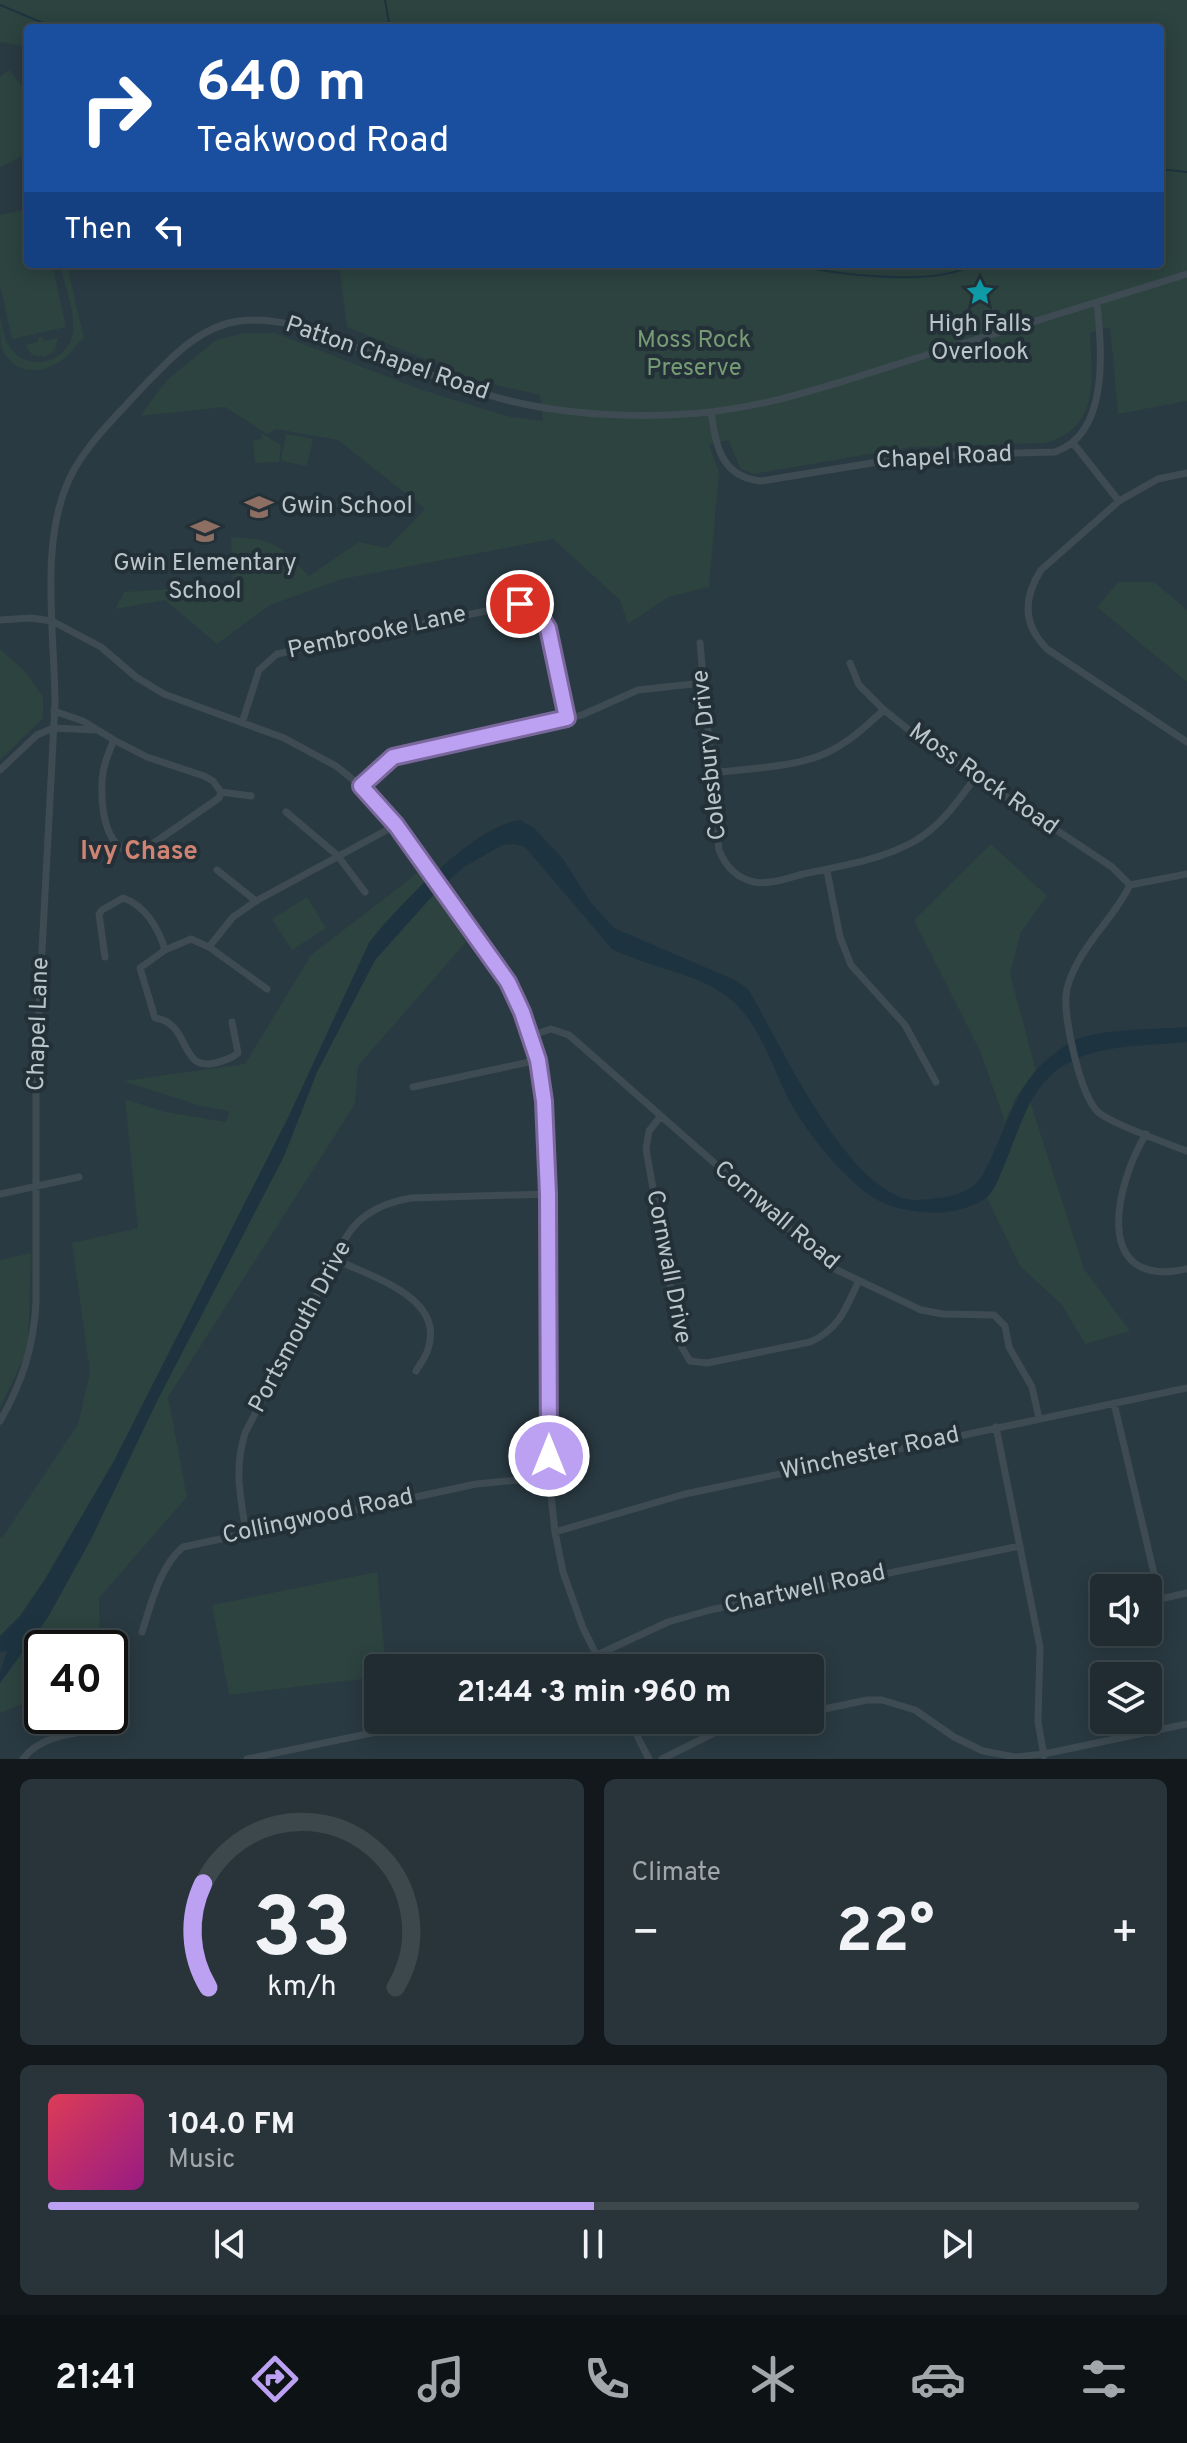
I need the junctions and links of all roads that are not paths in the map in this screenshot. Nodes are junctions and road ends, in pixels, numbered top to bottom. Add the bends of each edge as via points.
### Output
1 (1187, 274) edge
2 (1097, 302) junction
3 (711, 412) junction
4 (1073, 443) junction
5 (1187, 473) edge
6 (1119, 501) junction
7 (0, 620) edge
8 (52, 621) junction
9 (700, 643) dead end
10 (850, 663) dead end
11 (702, 683) junction
12 (884, 710) junction
13 (54, 711) junction
14 (567, 718) junction
15 (242, 723) junction
16 (53, 728) junction
17 (96, 730) junction
18 (114, 740) junction
19 (1187, 742) edge
20 (0, 770) edge
21 (711, 773) junction
22 (975, 778) junction
23 (361, 786) junction
24 (221, 792) junction
25 (251, 796) dead end
26 (286, 812) dead end
27 (396, 825) junction
28 (337, 855) junction
29 (217, 870) dead end
30 (827, 871) junction
31 (1187, 874) edge
32 (1130, 885) junction
33 (365, 892) dead end
34 (256, 901) junction
35 (209, 947) junction
36 (165, 950) junction
37 (105, 957) dead end
38 (267, 989) dead end
39 (232, 1022) dead end
40 (530, 1036) junction
41 (538, 1060) junction
42 (936, 1082) dead end
43 (413, 1087) dead end
44 (660, 1117) junction
45 (1146, 1134) junction
46 (1187, 1151) edge
47 (79, 1177) dead end
48 (36, 1186) junction
49 (0, 1194) edge
50 (548, 1194) junction
51 (339, 1261) junction
52 (1187, 1269) edge
53 (858, 1282) junction
54 (416, 1371) dead end
55 (1187, 1388) edge
56 (1114, 1403) junction
57 (1039, 1418) junction
58 (0, 1421) edge
59 (996, 1427) junction
60 (549, 1477) junction
61 (246, 1532) junction
62 (555, 1532) junction
63 (1020, 1546) junction
64 (1187, 1593) edge
65 (142, 1632) dead end
66 (596, 1654) edge
67 (599, 1654) edge
68 (824, 1709) edge
69 (1187, 1724) edge
70 (77, 1734) edge
71 (379, 1734) edge
72 (636, 1734) edge
73 (712, 1734) edge
74 (296, 1755) edge
75 (1044, 1757) edge
76 (23, 1759) edge
77 (247, 1759) edge
78 (649, 1759) edge
79 (662, 1759) edge

1 - 2 street, Patton Chapel Road
2 - 3 street, Patton Chapel Road via 812,390
2 - 4 street via 1100,381 1091,414
3 - 4 street, Chapel Road via 729,469 748,480 915,456 1044,453
3 - 8 street, Patton Chapel Road via 602,415 532,405 482,393 282,321 221,326 172,356 91,443 74,470 61,497 51,554
4 - 6 street
5 - 6 street via 1158,479
6 - 19 street via 1041,570 1027,605 1029,624 1047,649
7 - 8 street
8 - 13 street, Chapel Lane
8 - 15 street via 101,647 150,686
9 - 11 street, Colesbury Drive
10 - 12 street, Moss Rock Road via 859,685
11 - 14 street via 638,690
11 - 21 street, Colesbury Drive
12 - 21 street via 823,755
12 - 22 street, Moss Rock Road
13 - 16 street, Chapel Lane
13 - 17 street
14 - 15 street, Pembrooke Lane via 548,628 536,609 520,604 277,654 259,670
14 - 23 street via 393,757
15 - 23 street via 307,749
16 - 17 street
16 - 20 street via 37,735
16 - 48 street, Chapel Lane via 36,1065
17 - 18 street
18 - 24 street via 204,776
18 - 24 street via 101,783 109,833 120,849 133,853 151,848 214,804
21 - 30 street, Colesbury Drive via 719,850 730,868 761,882
22 - 30 street, Colesbury Drive via 945,819 918,839 889,854
22 - 32 street, Moss Rock Road via 1112,867
23 - 27 street
24 - 25 street
26 - 28 street
27 - 28 street
27 - 40 street via 508,982
28 - 33 street
28 - 34 street
29 - 34 street
30 - 42 street via 851,965 905,1025
31 - 32 street
32 - 45 street via 1087,947 1066,995 1077,1070 1087,1094 1098,1112
34 - 35 street via 233,917
35 - 36 street via 191,939
35 - 38 street
36 - 37 street via 146,914 123,898 99,914
36 - 39 street via 140,968 155,1018 176,1027 197,1062 210,1064 238,1053
40 - 41 street
40 - 44 street, Cornwall Road via 551,1029 569,1035
41 - 43 street
41 - 50 street
44 - 53 street, Cornwall Road via 826,1262
44 - 53 street, Cornwall Drive via 649,1131 646,1149 681,1346 690,1361 707,1363 824,1336 840,1320
45 - 46 street
45 - 52 street via 1120,1198 1123,1249 1144,1271
47 - 48 street
48 - 49 street
48 - 58 street, Chapel Lane via 35,1324 21,1381
50 - 51 street, Portsmouth Drive via 389,1202 354,1226
50 - 60 street
51 - 54 street via 419,1303 431,1329 428,1350
51 - 61 street, Portsmouth Drive via 245,1433 237,1478
53 - 57 street, Cornwall Road via 921,1310 994,1315 1005,1326 1009,1347 1032,1387
55 - 56 street, Winchester Road
56 - 57 street, Winchester Road
56 - 64 street via 1160,1599
57 - 59 street, Winchester Road
59 - 62 street, Winchester Road via 685,1494
59 - 63 street
60 - 61 street, Collingwood Road via 476,1484
60 - 62 street
61 - 65 street, Collingwood Road via 183,1547 173,1555
62 - 66 street via 563,1572
63 - 67 street, Chartwell Road via 710,1610 668,1622
63 - 75 street via 1040,1647 1038,1722
68 - 75 street via 882,1700 915,1710 983,1751
69 - 75 street
70 - 76 street via 45,1740
71 - 74 street
72 - 78 street
73 - 79 street
74 - 77 street

